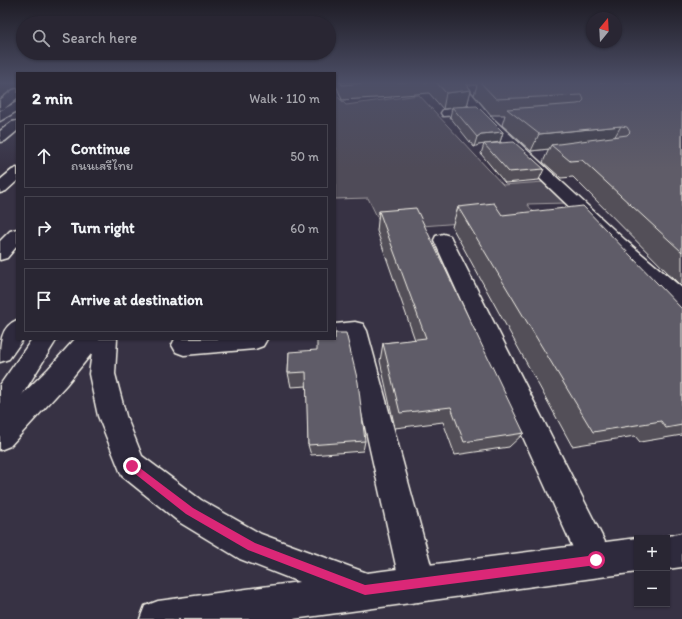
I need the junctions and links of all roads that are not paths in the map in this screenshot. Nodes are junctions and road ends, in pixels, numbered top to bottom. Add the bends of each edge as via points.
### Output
1 (9, 111) edge
2 (484, 111) edge
3 (447, 112) dead end
4 (0, 117) edge
5 (489, 117) junction
6 (16, 127) edge
7 (0, 138) edge
8 (16, 174) edge
9 (0, 188) edge
10 (16, 236) edge
11 (443, 240) dead end
12 (0, 253) edge
13 (682, 300) edge
14 (16, 330) edge
15 (336, 333) edge
16 (44, 340) edge
17 (88, 340) edge
18 (105, 340) edge
19 (243, 340) edge
20 (184, 345) dead end
21 (0, 352) edge
22 (0, 407) edge
23 (0, 436) edge
24 (682, 550) edge
25 (670, 552) edge
26 (634, 555) edge
27 (596, 560) junction
28 (418, 584) junction
29 (365, 590) junction
30 (158, 619) edge

1 - 4 main road
2 - 5 main road
3 - 5 main road
5 - 13 main road via 507,147 535,157 618,244
6 - 7 main road
8 - 9 main road
10 - 12 main road
11 - 27 main road
14 - 21 main road
15 - 28 main road via 355,331
16 - 22 main road
17 - 23 main road via 57,377
18 - 29 main road via 102,374 112,416 132,466 190,511 252,546
19 - 20 main road
24 - 25 main road
26 - 27 main road
27 - 28 main road
28 - 29 main road
29 - 30 main road

